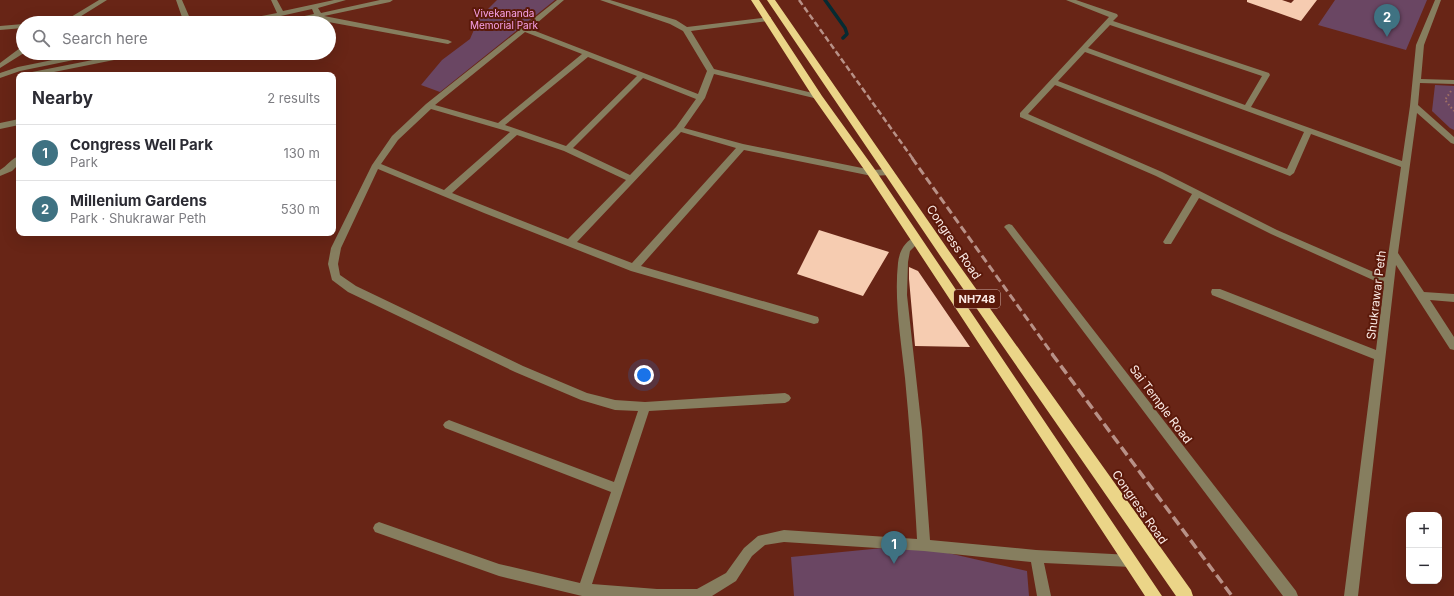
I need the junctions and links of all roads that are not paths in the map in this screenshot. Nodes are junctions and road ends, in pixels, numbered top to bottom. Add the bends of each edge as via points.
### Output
1 (104, 0) edge
2 (179, 0) edge
3 (274, 0) edge
4 (343, 0) edge
5 (390, 0) edge
6 (561, 0) edge
7 (603, 0) edge
8 (755, 0) edge
9 (771, 0) edge
10 (1068, 0) edge
11 (1438, 0) edge
12 (314, 7) junction
13 (281, 14) junction
14 (318, 15) junction
15 (77, 16) edge
16 (185, 16) edge
17 (272, 16) edge
18 (314, 16) edge
19 (768, 19) junction
20 (336, 21) edge
21 (1108, 22) junction
22 (16, 27) edge
23 (0, 28) edge
24 (524, 29) junction
25 (686, 29) junction
26 (448, 42) dead end
27 (1083, 49) junction
28 (16, 55) edge
29 (586, 55) junction
30 (63, 60) edge
31 (104, 60) edge
32 (0, 66) edge
33 (711, 71) junction
34 (42, 72) edge
35 (1, 75) edge
36 (642, 76) junction
37 (16, 77) edge
38 (1416, 81) junction
39 (1053, 82) junction
40 (1454, 82) edge
41 (818, 97) junction
42 (701, 98) junction
43 (429, 106) junction
44 (1414, 106) junction
45 (1247, 108) junction
46 (16, 123) edge
47 (0, 126) edge
48 (499, 126) junction
49 (679, 129) junction
50 (1308, 131) junction
51 (515, 132) junction
52 (1454, 141) edge
53 (742, 147) junction
54 (567, 150) junction
55 (16, 162) edge
56 (376, 165) junction
57 (1406, 166) junction
58 (890, 172) junction
59 (0, 173) edge
60 (872, 173) junction
61 (632, 179) junction
62 (1196, 193) junction
63 (445, 194) junction
64 (1009, 227) dead end
65 (916, 240) junction
66 (1168, 242) dead end
67 (570, 243) junction
68 (1394, 254) junction
69 (634, 268) junction
70 (1389, 283) junction
71 (1216, 292) dead end
72 (1422, 296) junction
73 (1454, 298) edge
74 (814, 320) dead end
75 (1454, 346) edge
76 (1381, 357) junction
77 (785, 398) dead end
78 (644, 407) junction
79 (449, 425) dead end
80 (617, 489) junction
81 (379, 528) dead end
82 (924, 545) junction
83 (1036, 556) junction
84 (1131, 561) junction
85 (584, 590) junction
86 (1044, 596) edge
87 (1154, 596) edge
88 (1185, 596) edge
89 (1291, 596) edge
90 (1351, 596) edge

1 - 15 street
2 - 16 street
3 - 13 street
4 - 12 street
5 - 14 street
6 - 24 street
7 - 25 street via 673,22
8 - 19 highway, NH748
9 - 58 highway, Congress Road / NH748
10 - 21 street via 1114,16
11 - 38 street, Shukrawar Peth via 1420,44
12 - 13 street
12 - 14 street
13 - 17 street
14 - 18 street
19 - 25 street
19 - 41 highway, NH748
20 - 26 street
21 - 27 street
21 - 45 street via 1266,75
22 - 23 street
24 - 29 street
24 - 43 street
25 - 33 street
27 - 39 street
27 - 45 street
28 - 32 street
29 - 36 street
29 - 48 street
30 - 35 street
31 - 34 street
33 - 41 street
33 - 42 street
35 - 37 street
36 - 42 street
36 - 54 street
38 - 40 street
38 - 44 street, Shukrawar Peth
39 - 50 street via 1290,173
39 - 62 street via 1023,116 1159,174
41 - 60 highway, NH748
42 - 49 street
43 - 48 street
43 - 56 street via 395,138
44 - 52 street
44 - 57 street, Shukrawar Peth
45 - 50 street
46 - 47 street
48 - 51 street
49 - 53 street
49 - 61 street
50 - 57 street
51 - 54 street
51 - 63 street
53 - 60 street
53 - 69 street
54 - 61 street
55 - 59 street
56 - 63 street
56 - 78 street via 336,248 333,264 335,276 352,289 519,369 585,397 615,405
57 - 68 street, Shukrawar Peth
58 - 60 street
58 - 88 highway, Congress Road / NH748
60 - 65 highway, NH748
61 - 67 street
62 - 66 street
62 - 70 street via 1274,232
63 - 67 street
64 - 89 street, Sai Temple Road
65 - 82 street via 906,250 902,295 916,431
65 - 84 highway, NH748
67 - 69 street
68 - 70 street, Shukrawar Peth
68 - 72 street
69 - 74 street
70 - 76 street, Shukrawar Peth
71 - 76 street
72 - 73 street
72 - 75 street
76 - 90 street, Shukrawar Peth
77 - 78 street
78 - 80 street
79 - 80 street
80 - 85 street
81 - 85 street via 499,570
82 - 83 street
82 - 85 street via 784,536 762,540 748,552 731,577 698,596 657,596
83 - 84 street
83 - 86 street
84 - 87 highway, NH748

